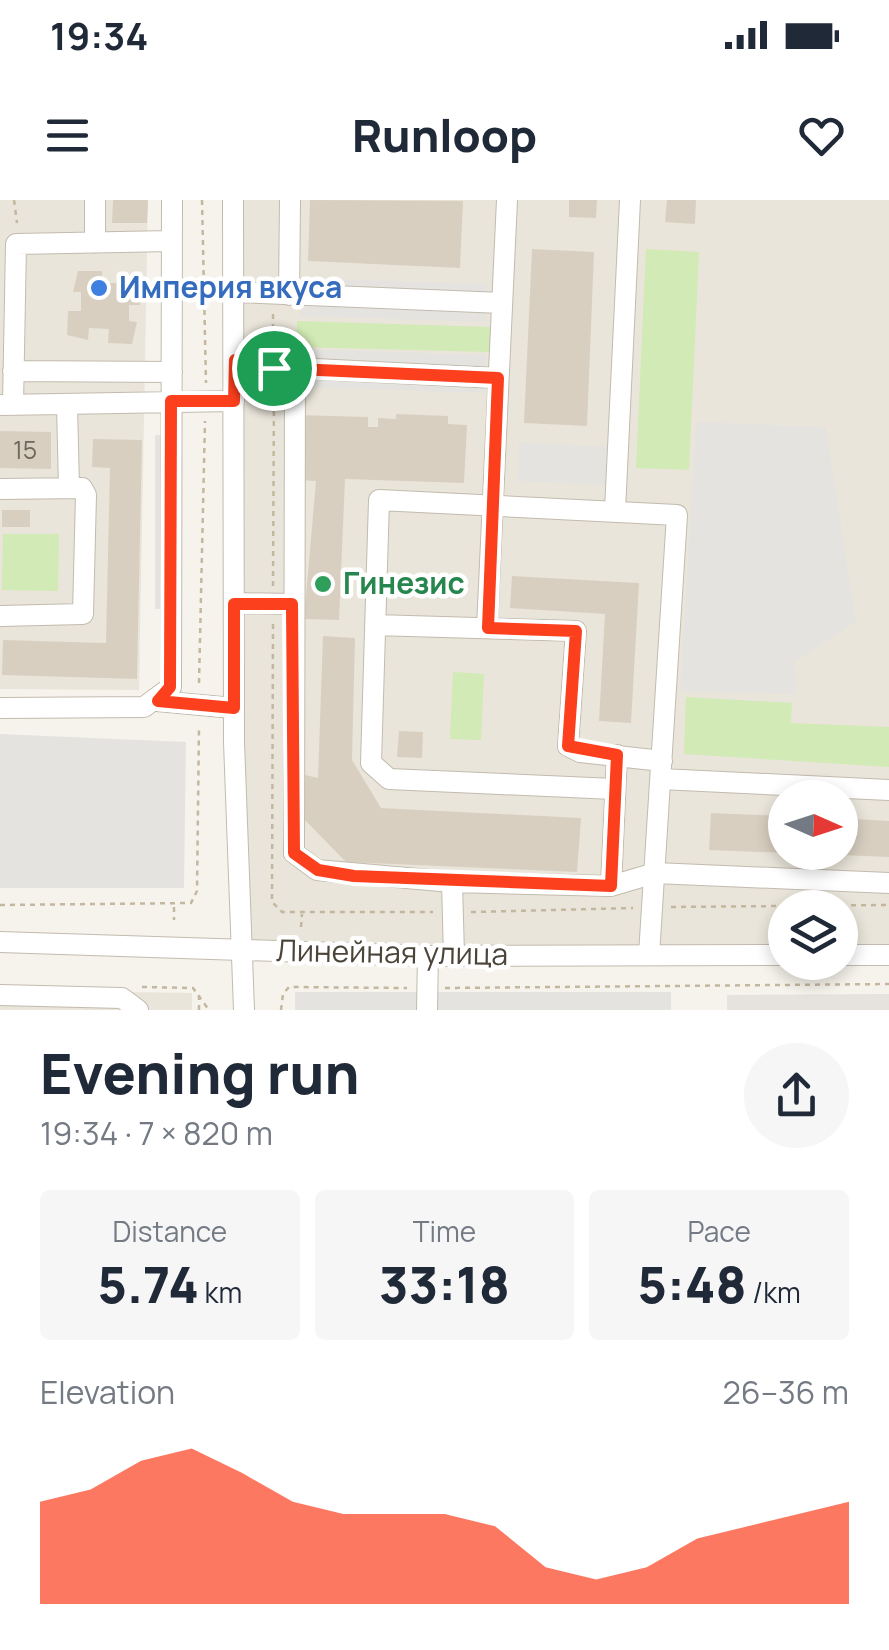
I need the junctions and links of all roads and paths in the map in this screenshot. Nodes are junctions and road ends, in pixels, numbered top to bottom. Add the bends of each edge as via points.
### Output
1 (14, 200) edge
2 (95, 200) edge
3 (172, 200) edge
4 (202, 200) edge
5 (233, 200) edge
6 (290, 200) edge
7 (507, 200) edge
8 (630, 200) edge
9 (23, 242) junction
10 (171, 242) junction
11 (94, 243) junction
12 (235, 292) junction
13 (281, 294) junction
14 (502, 304) junction
15 (207, 315) junction
16 (213, 315) dead end
17 (235, 360) junction
18 (284, 368) junction
19 (13, 371) junction
20 (172, 372) junction
21 (498, 378) junction
22 (171, 401) junction
23 (234, 401) junction
24 (205, 402) junction
25 (7, 405) edge
26 (67, 405) junction
27 (69, 488) junction
28 (0, 489) edge
29 (492, 504) junction
30 (614, 510) junction
31 (234, 604) junction
32 (283, 604) junction
33 (0, 616) edge
34 (375, 625) junction
35 (488, 628) junction
36 (158, 701) junction
37 (199, 703) junction
38 (0, 708) edge
39 (234, 708) junction
40 (617, 755) junction
41 (662, 770) junction
42 (614, 789) junction
43 (889, 790) edge
44 (655, 873) junction
45 (452, 882) junction
46 (889, 882) edge
47 (611, 886) junction
48 (197, 891) junction
49 (203, 891) dead end
50 (262, 892) dead end
51 (271, 892) junction
52 (174, 904) junction
53 (0, 905) edge
54 (889, 905) edge
55 (649, 907) junction
56 (302, 912) junction
57 (452, 912) junction
58 (174, 920) dead end
59 (301, 927) dead end
60 (0, 942) edge
61 (242, 948) junction
62 (648, 955) junction
63 (768, 955) edge
64 (858, 955) edge
65 (889, 955) edge
66 (428, 956) junction
67 (454, 956) junction
68 (300, 979) dead end
69 (173, 980) dead end
70 (889, 984) edge
71 (300, 986) junction
72 (173, 988) dead end
73 (427, 988) junction
74 (200, 992) dead end
75 (0, 995) edge
76 (138, 1010) edge
77 (199, 1010) edge
78 (244, 1010) edge
79 (281, 1010) edge
80 (426, 1010) edge

1 - 9 path
2 - 11 street
3 - 10 street
4 - 15 path
5 - 12 street
6 - 13 street
7 - 14 street
8 - 30 street
9 - 11 street
9 - 19 street via 14,253
10 - 11 street
10 - 20 street
12 - 13 street
12 - 17 street
13 - 14 street
13 - 18 path via 270,315
14 - 21 street
15 - 16 path
15 - 24 path
17 - 18 street
17 - 23 street
18 - 21 street
18 - 32 street
18 - 32 path
19 - 20 street
19 - 25 street
20 - 22 street
21 - 29 street
22 - 24 street
22 - 26 street
22 - 36 street via 170,687
23 - 24 street
23 - 31 street
24 - 37 path
25 - 26 street
26 - 27 street
27 - 28 street
27 - 33 street via 86,494 83,614
29 - 30 street
29 - 34 street via 379,500
29 - 35 street
30 - 41 street via 677,515
31 - 32 street
31 - 39 street
32 - 45 street via 294,853 318,870
32 - 51 path
34 - 35 street
34 - 42 street via 371,763 389,779
35 - 40 street via 576,631 568,746
36 - 37 street
36 - 38 street via 144,707
37 - 39 street
37 - 48 path
39 - 61 street
40 - 41 street
40 - 42 street
41 - 43 street
41 - 44 street
42 - 47 street
44 - 46 street
44 - 47 street
44 - 55 street
45 - 47 street
45 - 57 street
48 - 49 path
48 - 52 path via 191,902
50 - 51 path
51 - 56 path via 282,912
52 - 53 path
52 - 58 path
54 - 55 path
55 - 57 path
55 - 62 street
56 - 57 path
56 - 59 path
57 - 67 street
60 - 61 street, Линейная улица
61 - 66 street, Линейная улица
61 - 78 street
62 - 63 street, Линейная улица
62 - 67 street, Линейная улица
64 - 65 street
66 - 67 street, Линейная улица
66 - 73 street
68 - 71 path
69 - 72 path
70 - 73 path
71 - 73 path
71 - 79 path via 282,994
73 - 80 street
74 - 77 path
75 - 76 street via 122,998

